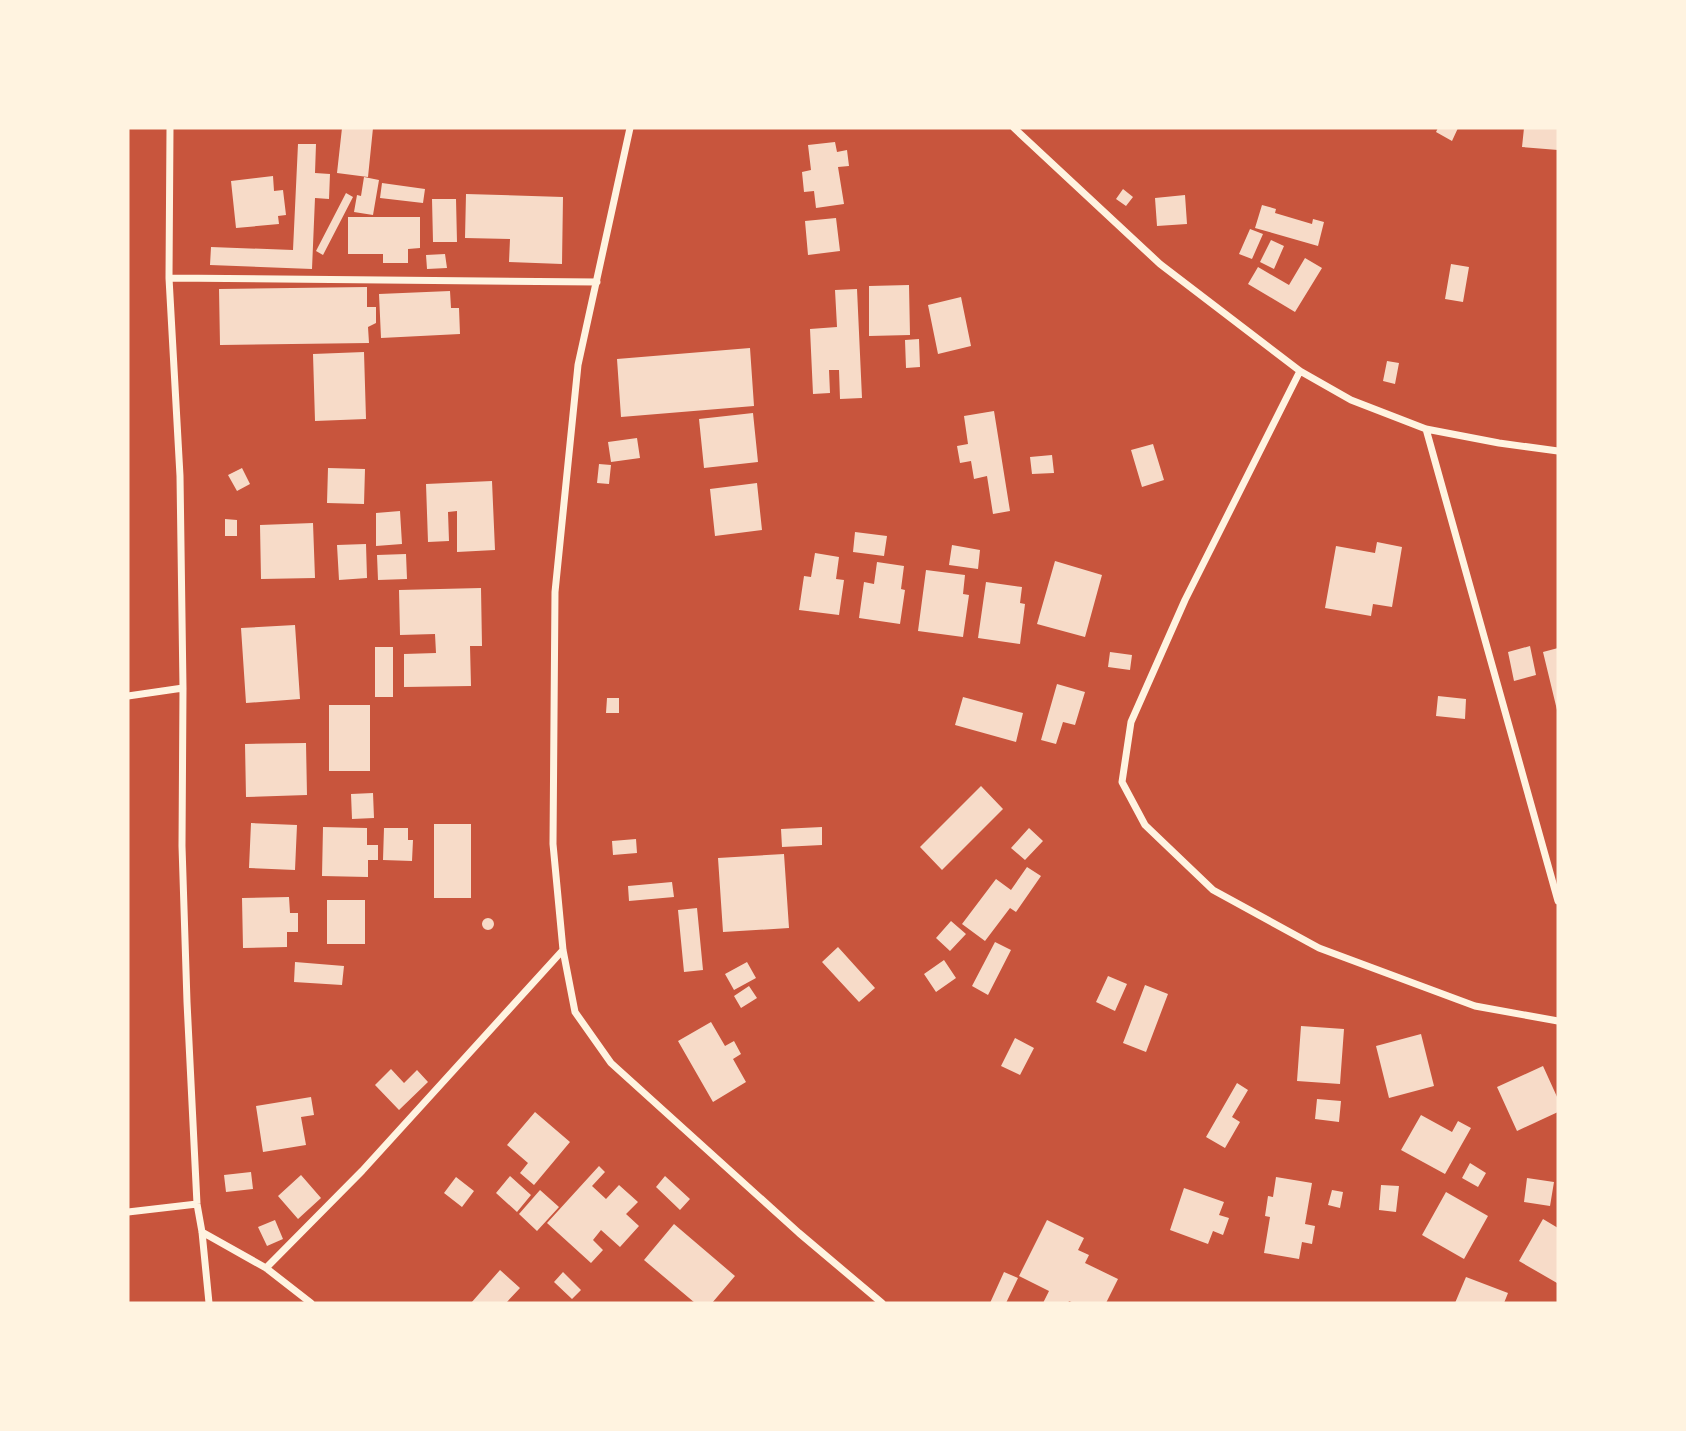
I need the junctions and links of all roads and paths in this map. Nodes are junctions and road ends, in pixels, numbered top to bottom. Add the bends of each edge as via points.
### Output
1 (170, 128) edge
2 (630, 128) edge
3 (1014, 128) edge
4 (169, 278) junction
5 (597, 282) junction
6 (1300, 371) junction
7 (1426, 429) junction
8 (1558, 451) edge
9 (183, 688) junction
10 (128, 695) edge
11 (1558, 901) edge
12 (563, 950) junction
13 (1558, 1021) edge
14 (197, 1204) junction
15 (128, 1212) edge
16 (202, 1232) junction
17 (266, 1268) junction
18 (209, 1303) edge
19 (311, 1303) edge
20 (882, 1303) edge

1 - 4 street
2 - 5 street
3 - 6 street via 1160,264
4 - 5 street
4 - 9 street via 180,476
5 - 12 street via 578,365 555,592 553,844
6 - 7 street via 1351,400
6 - 13 street via 1185,600 1131,722 1122,782 1145,825 1213,890 1295,935 1475,1006
7 - 8 street
7 - 11 street
9 - 10 street
9 - 14 street via 182,846
12 - 17 street via 362,1171
12 - 20 street via 575,1012 611,1063
14 - 15 street
14 - 16 street
16 - 17 street
16 - 18 street
17 - 19 street

